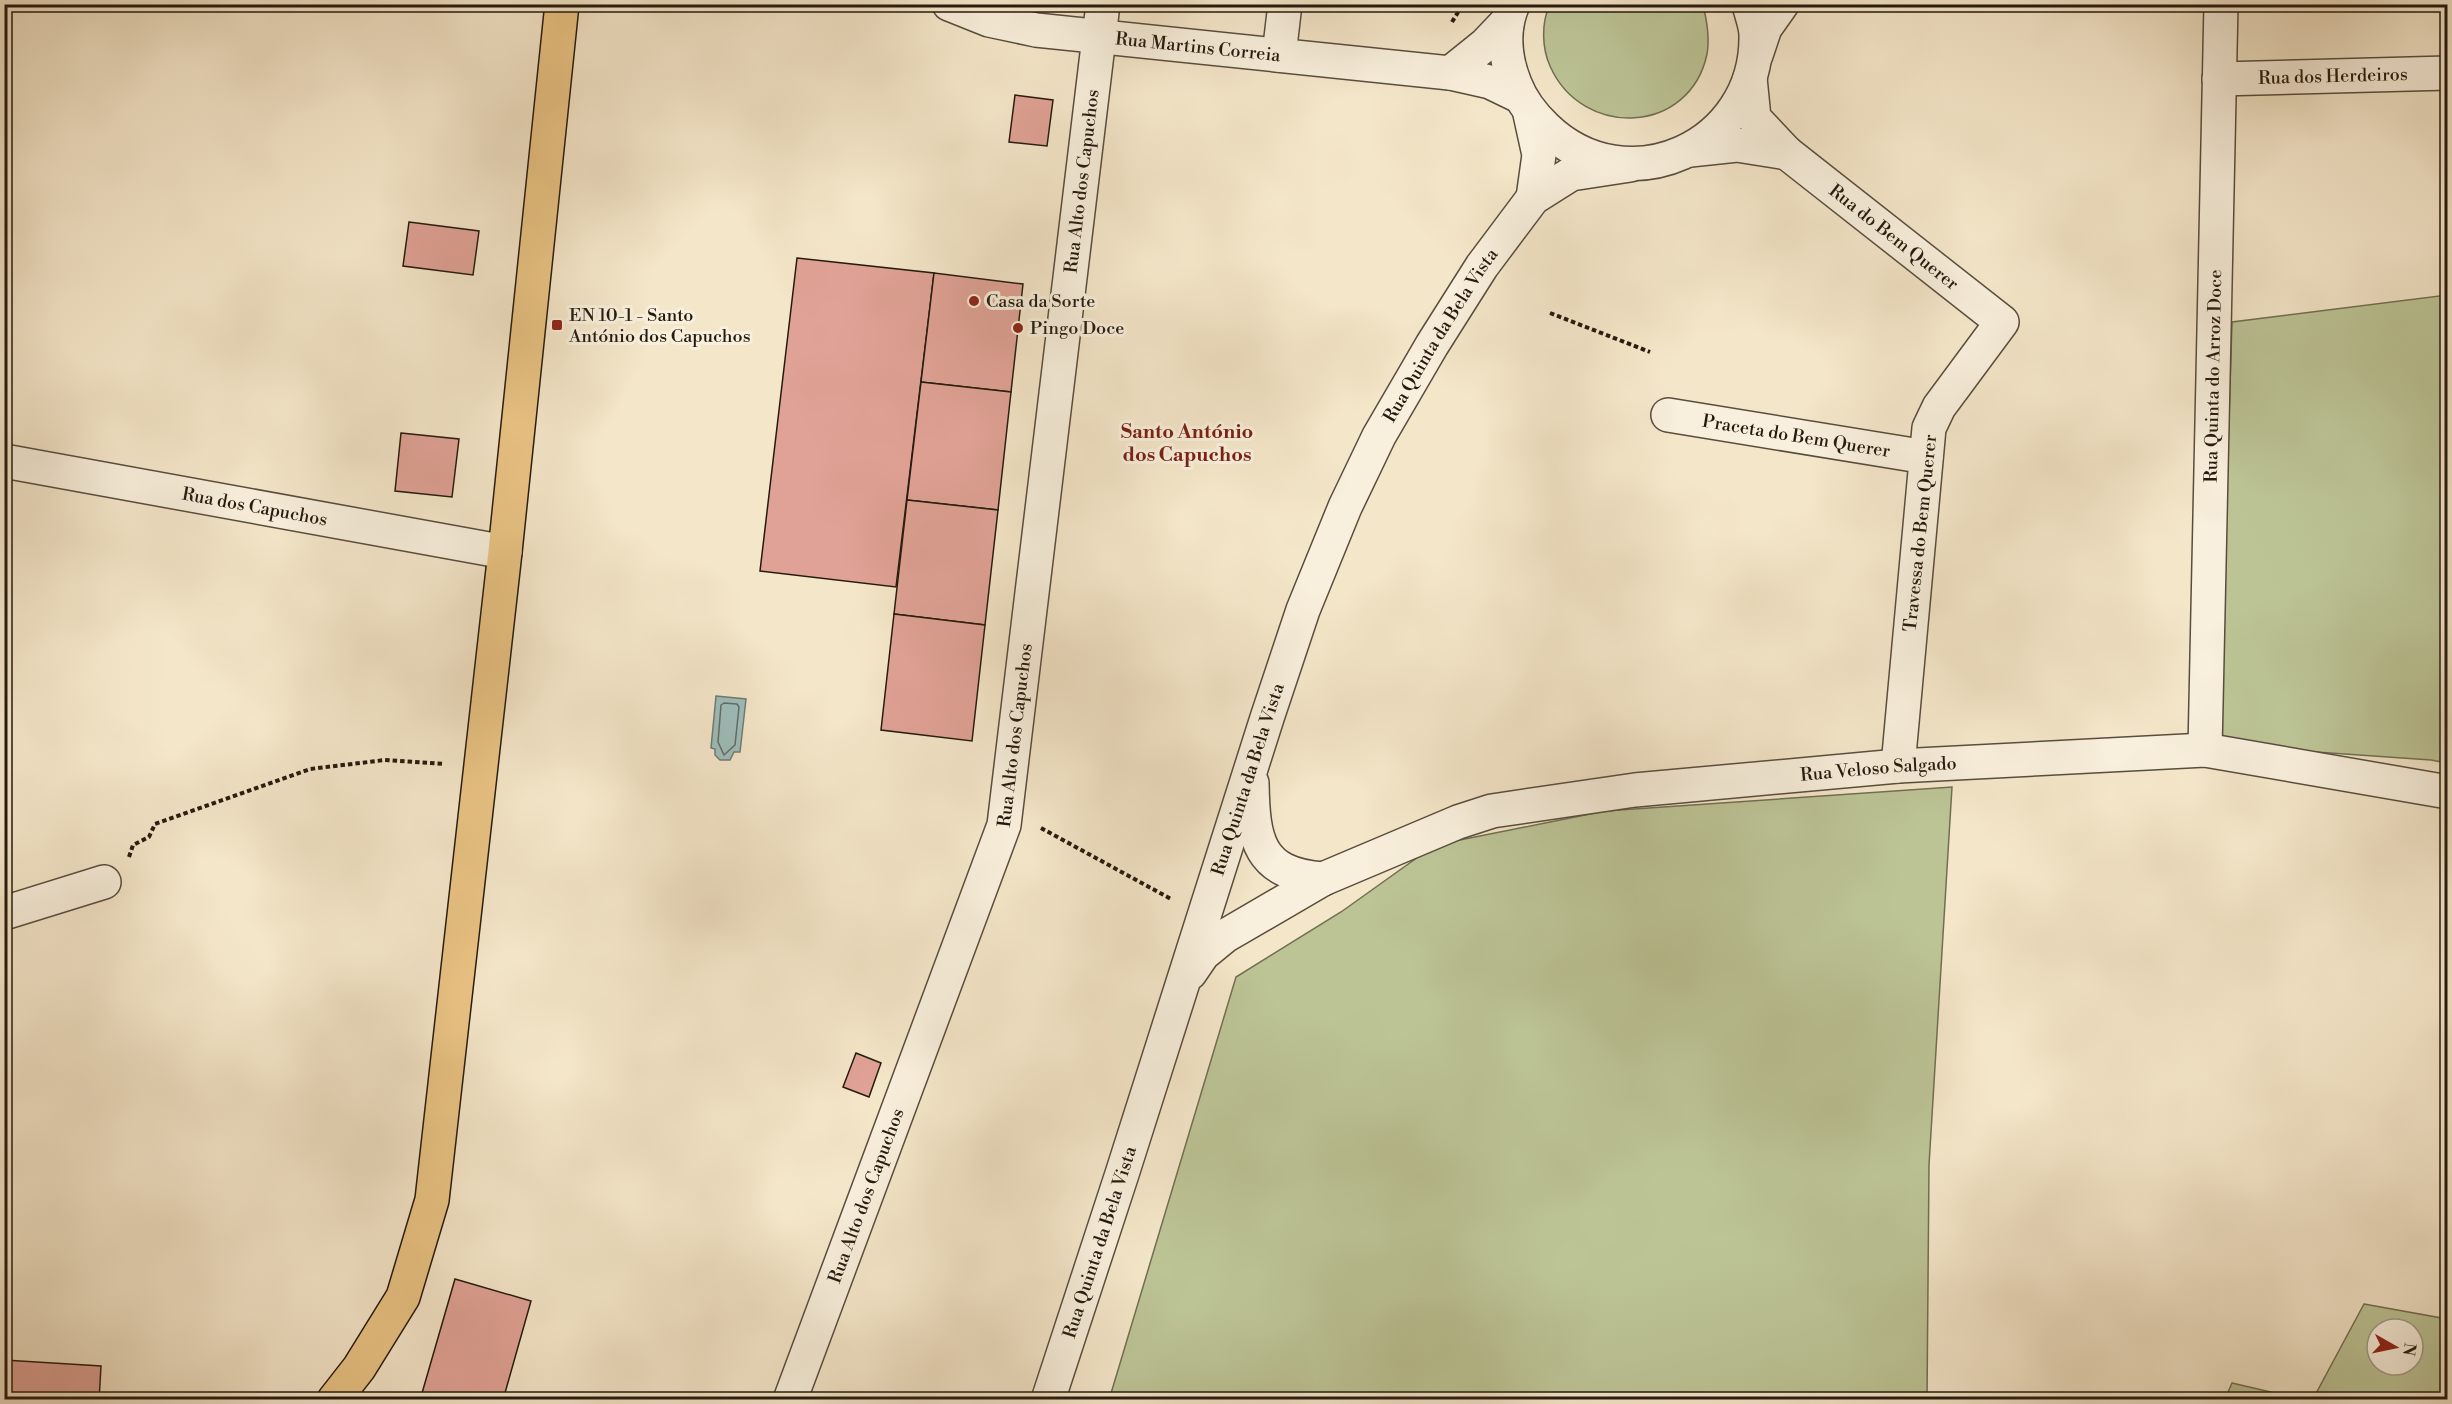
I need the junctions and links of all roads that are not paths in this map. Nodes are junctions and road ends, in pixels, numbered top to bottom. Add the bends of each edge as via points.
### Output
1 (562, 4) edge
2 (949, 4) edge
3 (1102, 4) edge
4 (1285, 4) edge
5 (1749, 4) edge
6 (1782, 4) edge
7 (2221, 4) edge
8 (1510, 13) edge
9 (1099, 37) junction
10 (1279, 55) junction
11 (1752, 69) junction
12 (1450, 73) junction
13 (2448, 73) edge
14 (2219, 79) junction
15 (1525, 105) junction
16 (1690, 150) junction
17 (1787, 153) junction
18 (1630, 165) junction
19 (1533, 198) junction
20 (2002, 322) joint
21 (1668, 415) dead end
22 (1926, 457) junction
23 (4, 461) edge
24 (505, 552) junction
25 (2205, 750) junction
26 (1252, 766) junction
27 (1898, 766) junction
28 (2448, 792) edge
29 (1266, 856) junction
30 (1216, 873) junction
31 (1323, 879) junction
32 (104, 882) road end
33 (4, 913) edge
34 (1256, 920) junction
35 (1182, 984) junction
36 (334, 1400) edge
37 (790, 1400) edge
38 (1048, 1400) edge

1 - 24 main road
2 - 9 street, Rua Martins Correia via 1001,23
3 - 9 street, Rua Alto dos Capuchos
4 - 10 street
5 - 11 street, Rua do Bem Querer via 1756,33
6 - 11 street via 1765,28
7 - 14 street, Rua Quinta do Arroz Doce
8 - 12 street via 1486,44
8 - 15 street via 1506,43 1512,76
9 - 10 street, Rua Martins Correia
9 - 37 street, Rua Alto dos Capuchos via 1004,825
10 - 12 street, Rua Martins Correia
11 - 16 street via 1738,104 1724,123
11 - 17 street, Rua do Bem Querer via 1754,118
12 - 15 street, Rua Martins Correia via 1490,82
13 - 14 street, Rua dos Herdeiros
14 - 25 street, Rua Quinta do Arroz Doce
15 - 18 street via 1562,144 1605,162
15 - 19 street via 1539,155
16 - 17 street, Rua do Bem Querer via 1737,145
16 - 18 street via 1671,158
17 - 20 street, Rua do Bem Querer
18 - 19 street via 1571,174
19 - 26 street, Rua Quinta da Bela Vista via 1482,266 1380,436 1345,507 1303,610
20 - 22 street, Travessa do Bem Querer via 1939,407 1929,428
21 - 22 street, Praceta do Bem Querer
22 - 27 street, Travessa do Bem Querer
23 - 24 street, Rua dos Capuchos
24 - 36 main road via 432,1200 404,1297
25 - 27 street, Rua Veloso Salgado
25 - 28 street, Rua Veloso Salgado
26 - 29 street via 1253,824
26 - 30 street, Rua Quinta da Bela Vista
27 - 31 street, Rua Veloso Salgado via 1646,789 1492,811
29 - 30 street via 1246,859
29 - 31 street via 1286,872
30 - 34 street via 1222,896
30 - 35 street, Rua Quinta da Bela Vista
31 - 34 street, Rua Veloso Salgado
32 - 33 street
34 - 35 street, Rua Veloso Salgado via 1225,936 1203,954
35 - 38 street, Rua Quinta da Bela Vista

